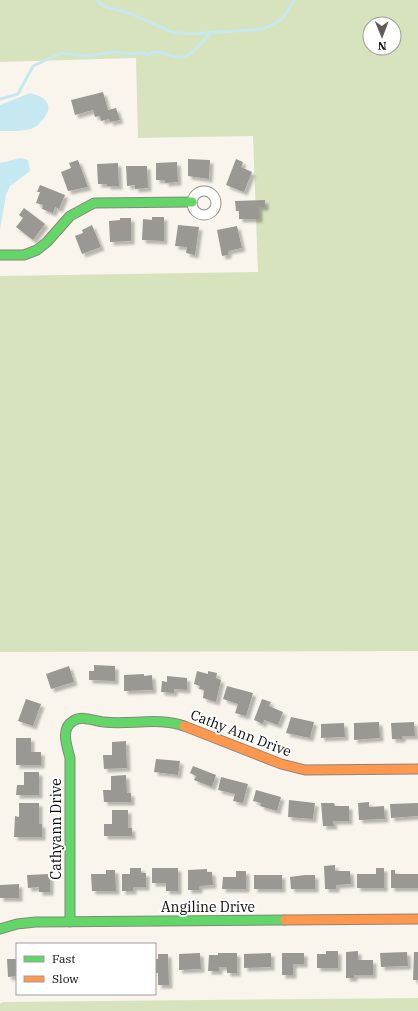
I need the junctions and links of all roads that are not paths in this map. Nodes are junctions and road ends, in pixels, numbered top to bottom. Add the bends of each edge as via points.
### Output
1 (192, 202) dead end
2 (0, 255) edge
3 (65, 736) joint
4 (418, 769) edge
5 (418, 919) edge
6 (70, 922) junction
7 (0, 929) edge

1 - 2 street via 94,203 73,214 49,242 38,249 30,253
3 - 4 street, Cathy Ann Drive via 68,726 73,721 83,718 104,722 167,722 196,730 292,768
3 - 6 street, Cathyann Drive via 70,758
5 - 6 street, Angiline Drive
6 - 7 street, Angiline Drive via 36,922

